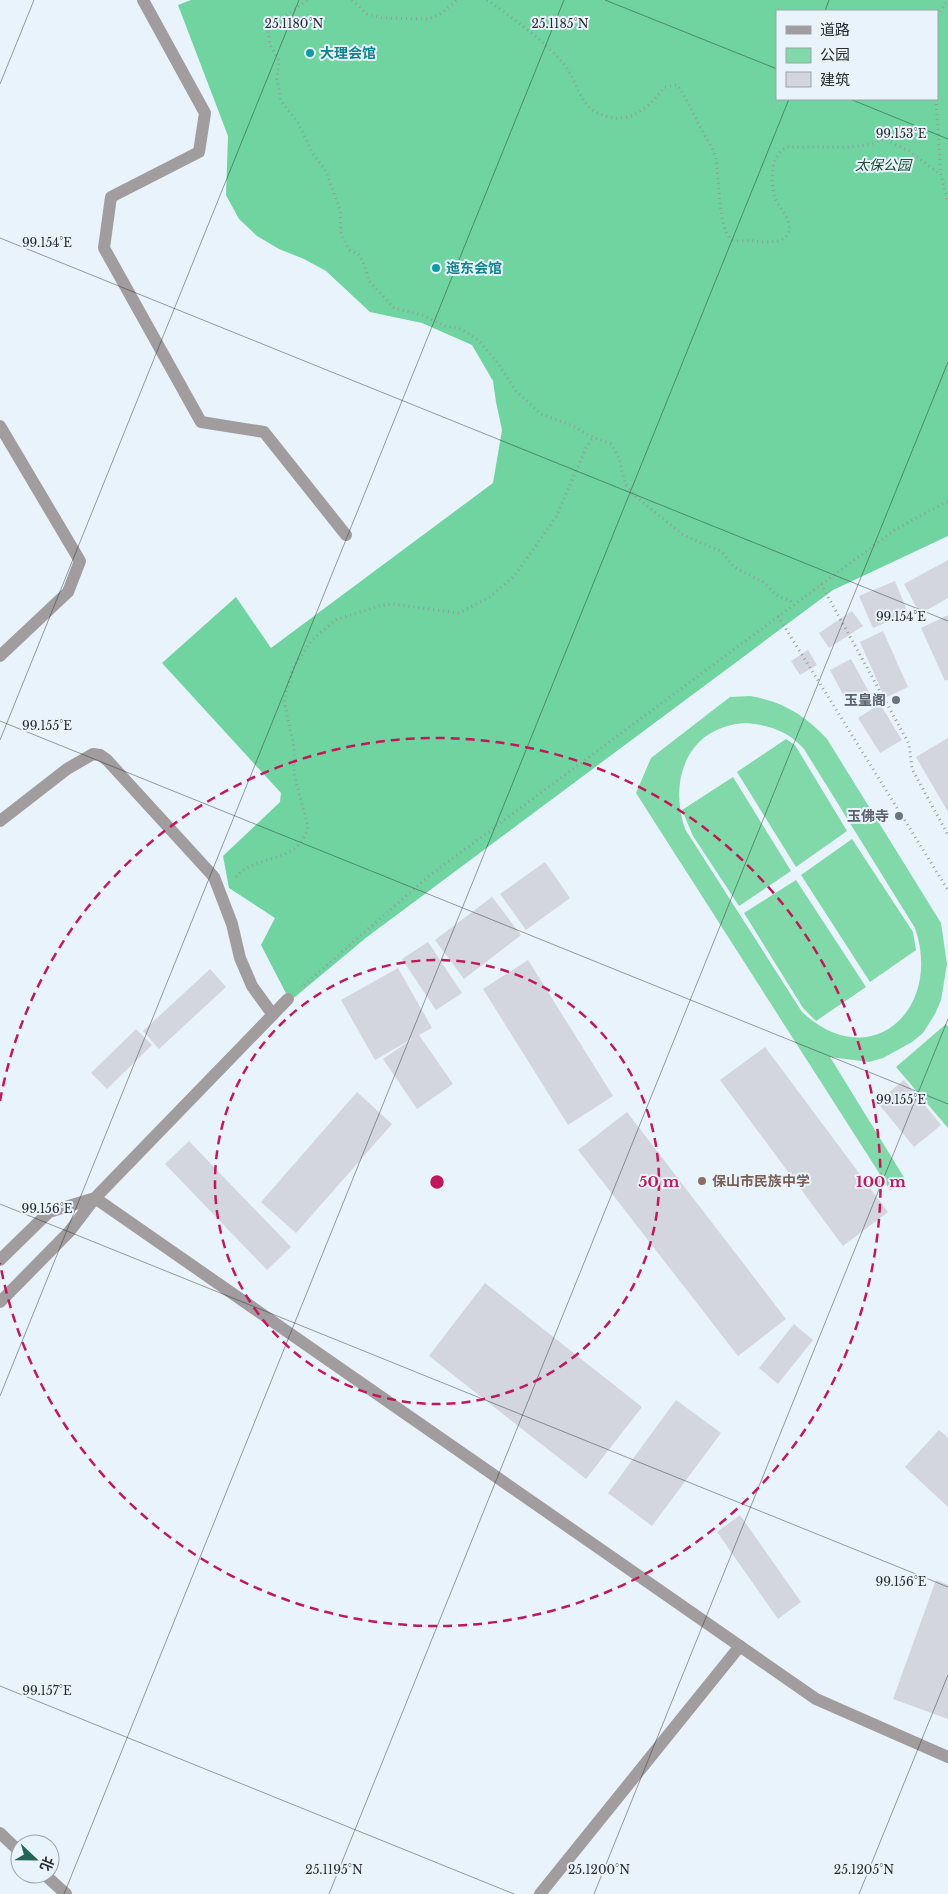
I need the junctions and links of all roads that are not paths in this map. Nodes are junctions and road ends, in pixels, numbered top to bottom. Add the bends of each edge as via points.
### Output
1 (143, 0) edge
2 (0, 426) edge
3 (346, 535) dead end
4 (0, 656) edge
5 (0, 821) edge
6 (288, 999) road end
7 (273, 1015) junction
8 (95, 1198) junction
9 (0, 1260) edge
10 (0, 1302) edge
11 (740, 1646) junction
12 (948, 1757) edge
13 (0, 1833) edge
14 (10, 1842) edge
15 (55, 1884) edge
16 (66, 1894) edge
17 (540, 1894) edge

1 - 3 street via 205,113 199,152 111,197 104,248 201,422 264,432
2 - 4 street via 80,561 68,592
5 - 7 street via 67,769 93,754 100,755 214,877 232,924 240,958 252,986
6 - 7 street
7 - 8 street
8 - 9 street via 49,1212
8 - 10 street via 69,1232
8 - 11 street
11 - 12 street via 816,1700
11 - 17 street
13 - 14 street
15 - 16 street

